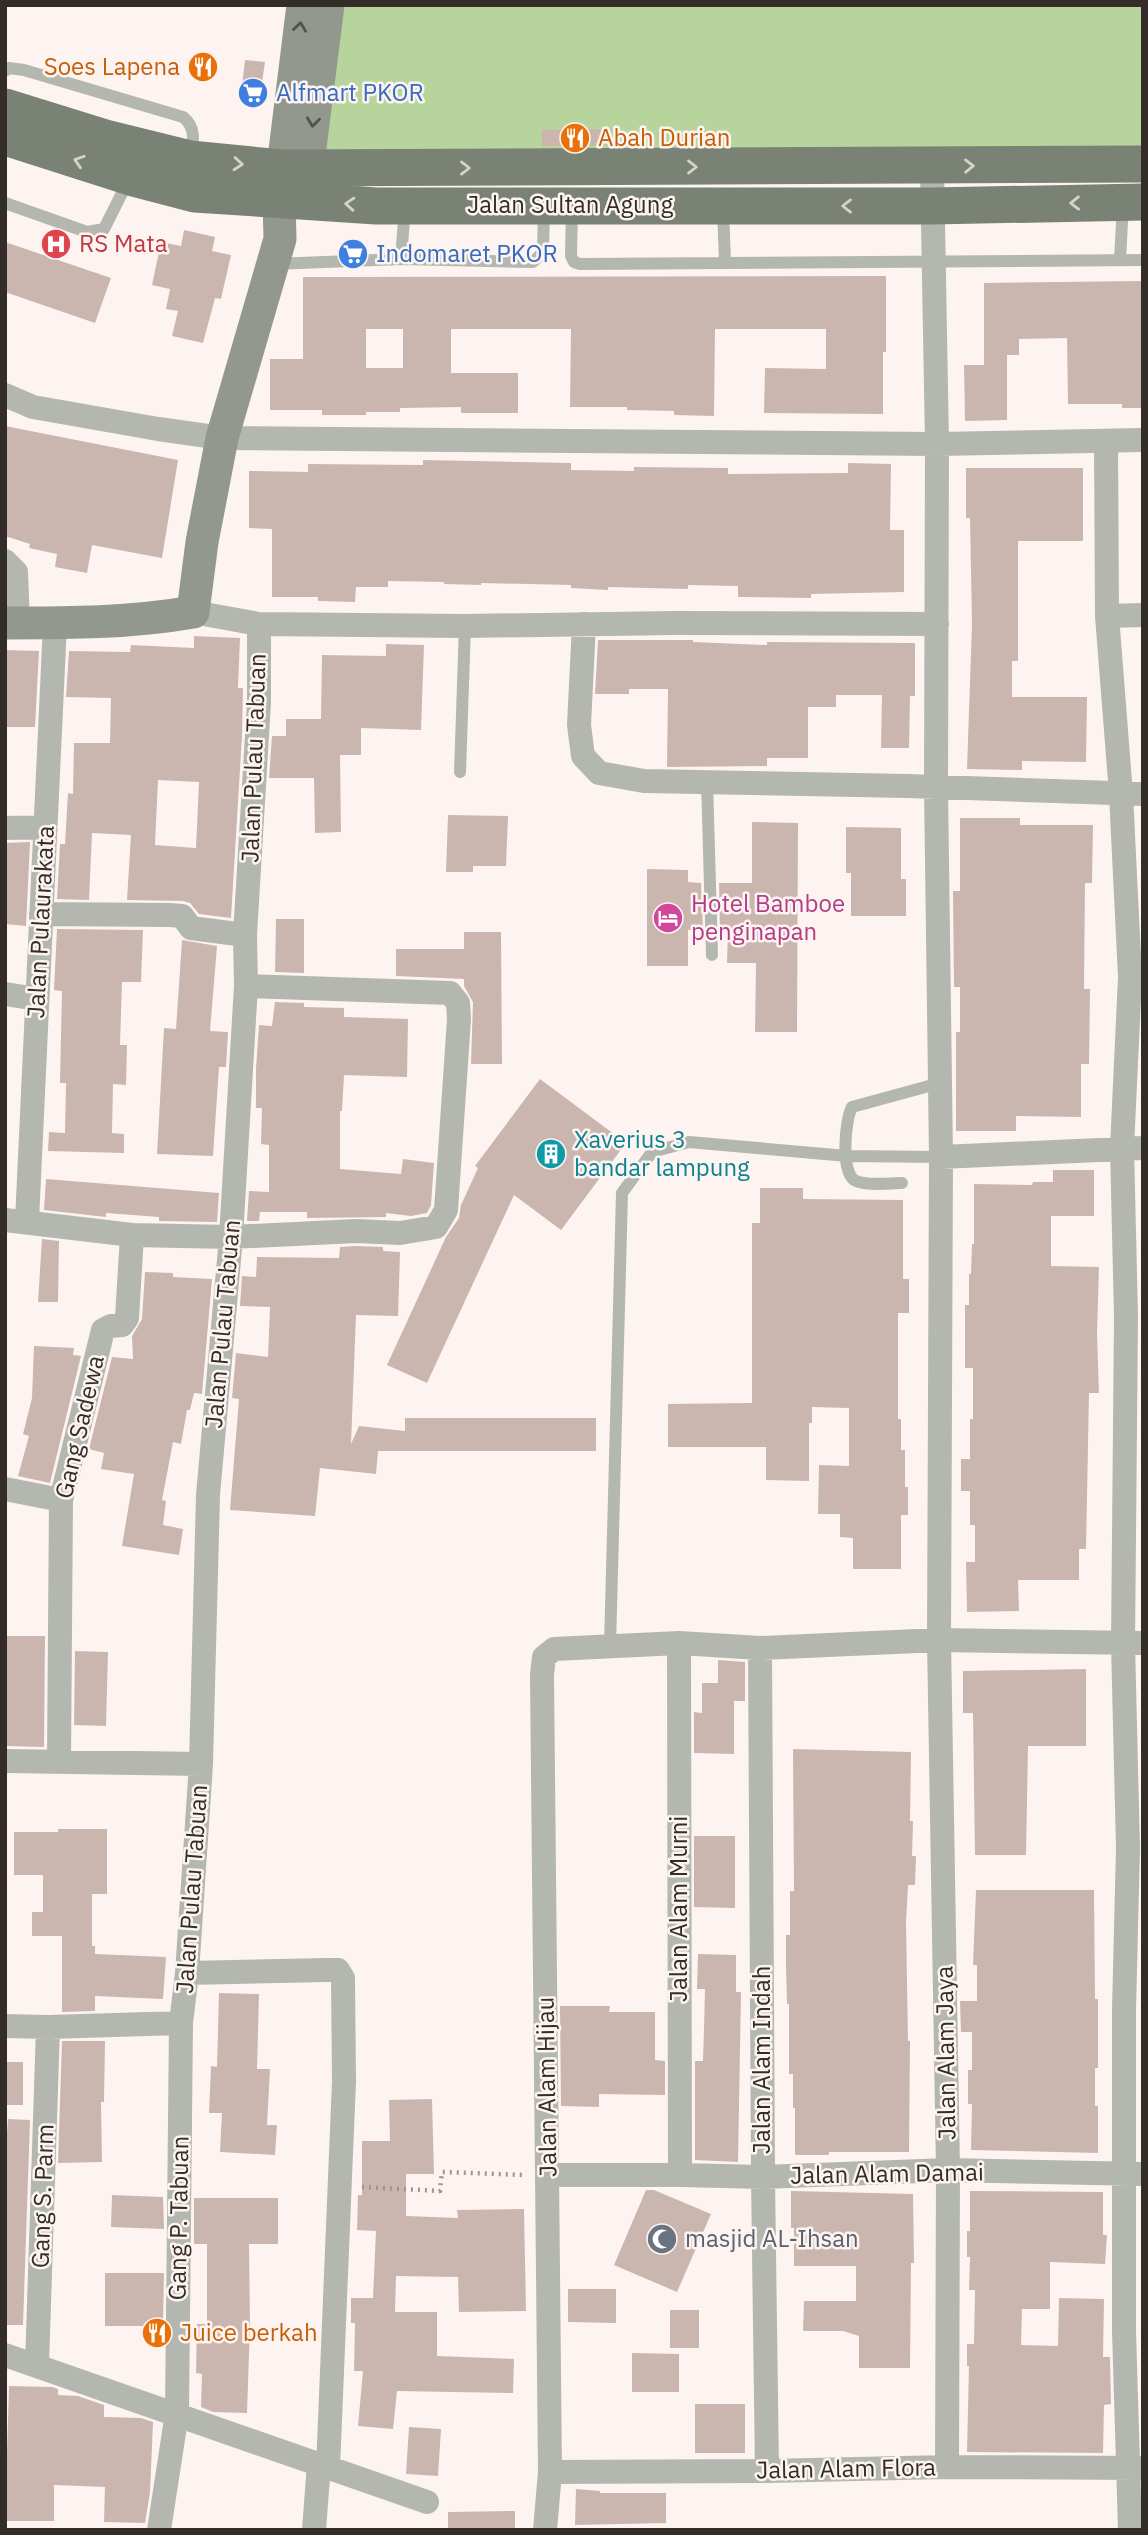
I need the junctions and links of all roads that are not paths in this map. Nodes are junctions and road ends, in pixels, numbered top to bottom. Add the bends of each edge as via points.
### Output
1 (303, 5) edge
2 (328, 5) edge
3 (5, 71) edge
4 (7, 134) edge
5 (190, 159) junction
6 (1143, 164) edge
7 (932, 166) junction
8 (130, 177) junction
9 (293, 184) junction
10 (1133, 202) edge
11 (5, 203) edge
12 (405, 205) junction
13 (558, 206) junction
14 (723, 206) junction
15 (932, 206) junction
16 (277, 252) junction
17 (401, 259) junction
18 (1120, 260) junction
19 (1143, 260) edge
20 (934, 262) junction
21 (725, 263) junction
22 (5, 395) edge
23 (222, 438) junction
24 (1143, 440) edge
25 (1106, 441) junction
26 (937, 444) junction
27 (5, 561) edge
28 (193, 612) junction
29 (1143, 615) edge
30 (1107, 616) junction
31 (12, 623) edge
32 (55, 624) junction
33 (259, 624) junction
34 (584, 624) junction
35 (937, 624) junction
36 (465, 626) junction
37 (460, 772) dead end
38 (706, 780) junction
39 (936, 787) junction
40 (1132, 794) edge
41 (45, 827) junction
42 (5, 828) edge
43 (41, 914) junction
44 (245, 935) junction
45 (712, 955) dead end
46 (1136, 977) edge
47 (246, 986) junction
48 (5, 995) edge
49 (37, 999) junction
50 (940, 1083) junction
51 (1132, 1148) edge
52 (847, 1156) junction
53 (941, 1157) junction
54 (902, 1183) dead end
55 (16, 1221) edge
56 (132, 1235) junction
57 (231, 1237) junction
58 (1134, 1316) edge
59 (5, 1489) edge
60 (61, 1500) junction
61 (939, 1640) junction
62 (679, 1643) junction
63 (1133, 1644) edge
64 (610, 1646) junction
65 (760, 1648) junction
66 (5, 1761) edge
67 (58, 1761) junction
68 (201, 1764) junction
69 (1135, 1848) edge
70 (187, 1973) junction
71 (1133, 2010) edge
72 (181, 2023) junction
73 (5, 2026) edge
74 (48, 2027) junction
75 (948, 2171) junction
76 (1134, 2174) edge
77 (548, 2175) junction
78 (680, 2175) junction
79 (763, 2178) junction
80 (1133, 2331) edge
81 (5, 2354) edge
82 (37, 2365) junction
83 (177, 2413) junction
84 (323, 2466) junction
85 (947, 2467) junction
86 (1135, 2468) edge
87 (768, 2471) junction
88 (550, 2472) junction
89 (427, 2502) dead end
90 (159, 2530) edge
91 (314, 2530) edge
92 (545, 2530) edge
93 (1130, 2530) edge

9 -> 1 street
2 -> 9 street
3 - 5 lane via 24,70 183,117 194,134
4 - 5 main road, Jalan Sultan Agung via 105,138
8 -> 4 main road, Jalan Sultan Agung
5 -> 9 main road, Jalan Sultan Agung
7 -> 6 main road, Jalan Sultan Agung
9 -> 7 main road, Jalan Sultan Agung
7 - 15 street, Jalan Alam Jaya
8 - 9 main road, Jalan Sultan Agung via 195,194
8 - 11 lane via 104,229 87,232
12 -> 9 main road, Jalan Sultan Agung via 376,206
9 - 16 street
10 -> 15 main road, Jalan Sultan Agung
10 - 18 lane
12 - 13 main road, Jalan Sultan Agung
12 - 17 lane
13 - 14 main road, Jalan Sultan Agung
13 - 17 lane via 543,252 533,262
13 - 21 lane via 574,262
15 -> 14 main road, Jalan Sultan Agung
14 - 21 lane
15 - 20 street, Jalan Alam Jaya
16 - 17 lane
16 - 23 street
18 - 19 lane
18 - 20 lane
20 - 21 lane
20 - 26 street, Jalan Alam Jaya
22 - 23 street via 33,407
23 - 26 street
23 - 28 street
24 - 25 street
25 - 26 street
25 - 30 street
26 - 35 street, Jalan Alam Jaya
27 - 31 street via 16,572
28 - 32 street
28 - 33 street
29 - 30 street
30 - 40 street
31 - 32 street
32 - 41 street, Jalan Pulaurakata
33 - 36 street
33 - 44 street, Jalan Pulau Tabuan via 259,702
34 - 35 street
34 - 36 street
34 - 38 street via 579,725 583,756 599,773 645,781
35 - 39 street, Jalan Alam Jaya
36 - 37 lane
38 - 39 street
38 - 45 lane
39 - 40 street
39 - 50 street, Jalan Alam Jaya
40 - 46 street
41 - 42 street
41 - 43 street, Jalan Pulaurakata
43 - 44 street via 182,916 191,928
43 - 49 street, Jalan Pulaurakata
44 - 47 street, Jalan Pulau Tabuan
46 - 51 street
47 - 57 street, Jalan Pulau Tabuan
47 - 57 street via 450,993 459,1011 446,1210 436,1227 400,1233
48 - 49 street
49 - 55 street, Jalan Pulaurakata
50 - 52 lane via 852,1107
50 - 53 street, Jalan Alam Jaya
51 - 53 street
51 - 58 street
52 - 53 lane
52 - 54 lane via 847,1169 858,1182
52 - 64 lane via 689,1142 652,1152 622,1193
53 - 61 street, Jalan Alam Jaya
55 - 56 street
56 - 57 street
56 - 60 street, Gang Sadewa via 127,1318 122,1325 103,1330
57 - 68 street, Jalan Pulau Tabuan via 208,1495
58 - 63 street
59 - 60 street
60 - 67 street, Gang Sadewa
61 - 63 street
61 - 65 street
61 - 75 street, Jalan Alam Jaya
62 - 64 street
62 - 65 street
62 - 78 street, Jalan Alam Murni
63 - 69 street
64 - 77 street, Jalan Alam Hijau via 554,1649 544,1657
65 - 79 street, Jalan Alam Indah
66 - 67 street
67 - 68 street
68 - 70 street, Jalan Pulau Tabuan
69 - 71 street
70 - 72 street, Jalan Pulau Tabuan
70 - 84 street via 338,1970 343,1978 340,2186
71 - 76 street
72 - 74 street
72 - 83 street, Gang P. Tabuan
73 - 74 street
74 - 82 street, Gang S. Parm
75 - 76 street, Jalan Alam Damai
75 - 79 street, Jalan Alam Damai
75 - 85 street, Jalan Alam Jaya
76 - 80 street
77 - 78 street, Jalan Alam Damai
77 - 88 street, Jalan Alam Hijau
78 - 79 street, Jalan Alam Damai
79 - 87 street, Jalan Alam Indah
80 - 86 street
81 - 82 street
82 - 83 street
83 - 84 street
83 - 90 street, Gang P. Tabuan
84 - 89 street
84 - 91 street
85 - 86 street, Jalan Alam Flora
85 - 87 street, Jalan Alam Flora
86 - 93 street
87 - 88 street, Jalan Alam Flora
88 - 92 street, Jalan Alam Hijau

